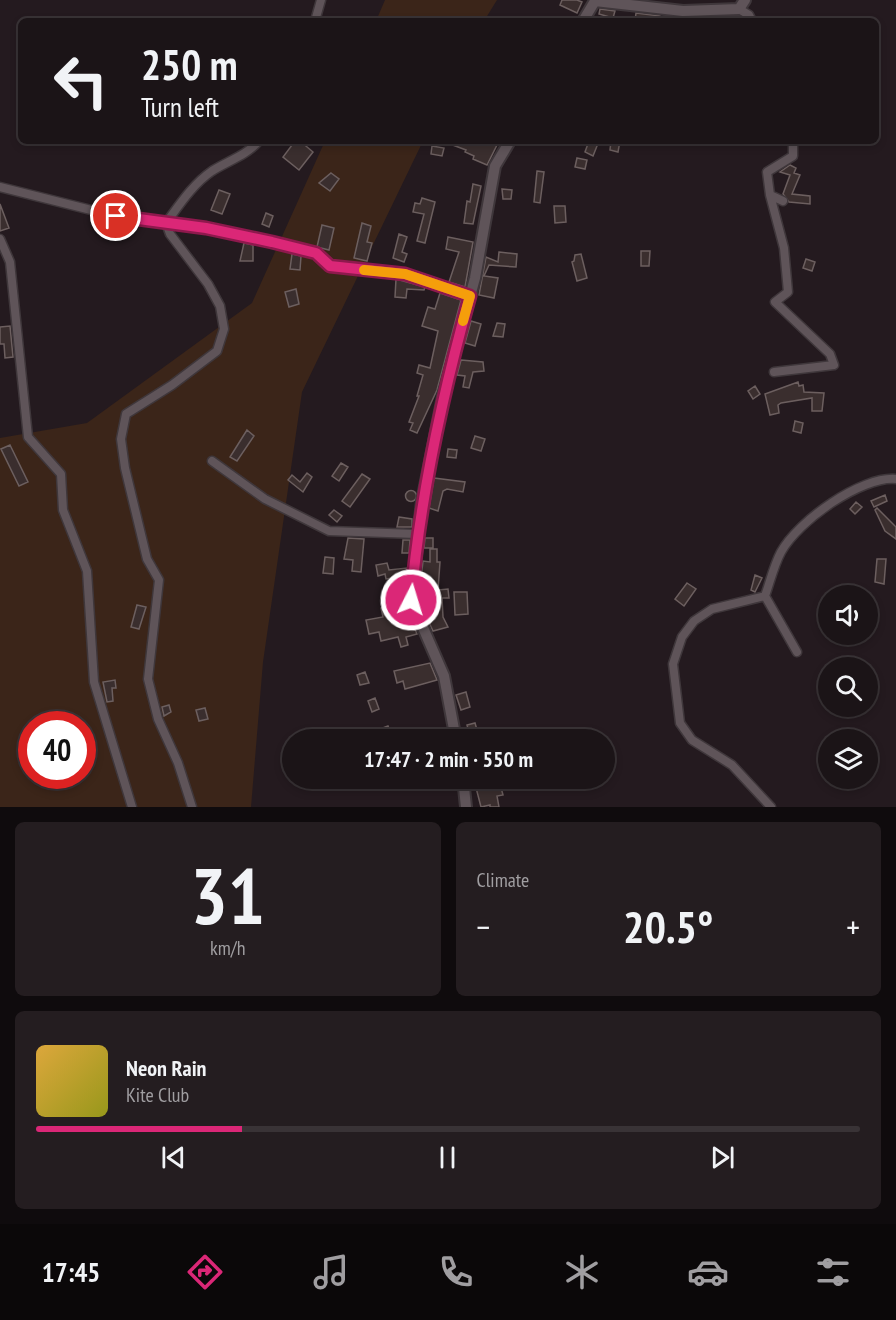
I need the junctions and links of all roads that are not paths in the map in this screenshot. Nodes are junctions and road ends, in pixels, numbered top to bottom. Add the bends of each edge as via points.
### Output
1 (321, 0) edge
2 (742, 5) edge
3 (316, 18) edge
4 (585, 18) edge
5 (750, 18) edge
6 (256, 144) edge
7 (508, 144) edge
8 (793, 144) edge
9 (0, 187) edge
10 (770, 195) junction
11 (783, 201) dead end
12 (166, 223) junction
13 (0, 239) edge
14 (470, 296) junction
15 (774, 372) dead end
16 (212, 461) dead end
17 (896, 479) edge
18 (417, 534) junction
19 (765, 596) junction
20 (797, 652) dead end
21 (454, 729) edge
22 (464, 789) edge
23 (759, 792) junction
24 (132, 807) edge
25 (192, 807) edge
26 (466, 807) edge
27 (771, 807) edge
28 (779, 807) edge

1 - 3 street
2 - 4 street via 683,10 595,1
2 - 5 street
6 - 12 street via 192,188
7 - 14 street via 495,166
8 - 10 street via 794,156 767,172
9 - 12 street via 116,216
10 - 11 street
10 - 15 street via 784,248 788,292 776,302 830,354 834,365
12 - 14 street via 316,253 330,266 405,274
12 - 25 street via 208,284 220,306 224,329 217,351 126,414 121,439 147,559 159,579 148,679 158,720
13 - 24 street via 10,262 28,437 61,474 63,510 87,571 94,682
14 - 18 street via 443,396
16 - 18 street via 265,500 329,531
17 - 19 street via 863,484 799,526 780,552
18 - 21 street via 411,600 444,676
19 - 20 street
19 - 23 street via 712,609 694,621 682,637 673,664 680,723 692,740 732,765
22 - 26 street
23 - 27 street
23 - 28 street

